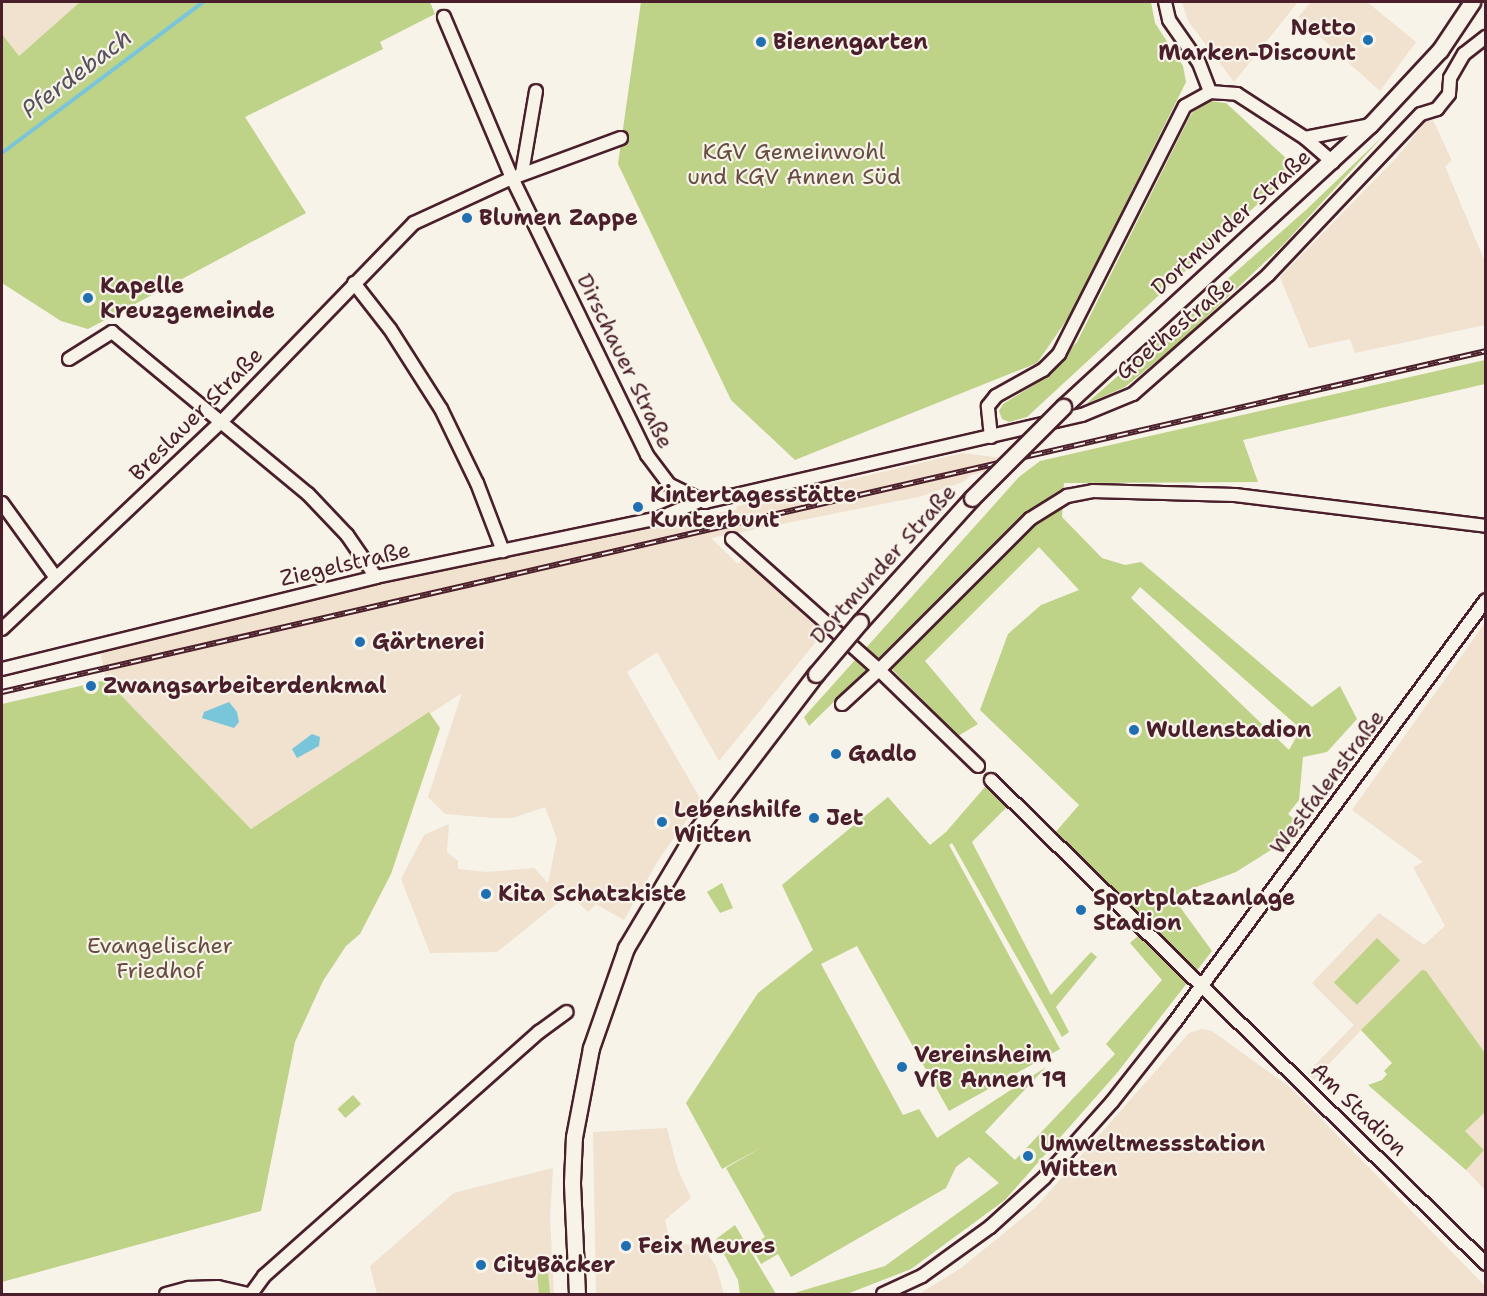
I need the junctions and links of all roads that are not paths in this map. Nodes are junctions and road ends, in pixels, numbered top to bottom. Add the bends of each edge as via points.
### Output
1 (1165, 2) edge
2 (1472, 2) edge
3 (444, 17) dead end
4 (1485, 37) edge
5 (536, 91) dead end
6 (1210, 92) junction
7 (1370, 124) junction
8 (621, 138) dead end
9 (1305, 138) junction
10 (1333, 162) junction
11 (517, 175) junction
12 (354, 284) junction
13 (69, 359) dead end
14 (223, 420) junction
15 (991, 436) junction
16 (698, 502) junction
17 (2, 503) edge
18 (1485, 526) edge
19 (732, 539) dead end
20 (503, 551) junction
21 (376, 577) junction
22 (56, 578) junction
23 (1485, 600) edge
24 (2, 629) edge
25 (2, 669) edge
26 (879, 670) junction
27 (842, 704) dead end
28 (978, 766) dead end
29 (991, 780) dead end
30 (1200, 987) junction
31 (567, 1012) dead end
32 (1485, 1264) edge
33 (166, 1294) edge
34 (250, 1294) edge
35 (577, 1294) edge
36 (883, 1294) edge

1 - 6 street via 1169,20 1199,63
2 - 7 main road, Dortmunder Straße via 1440,50
3 - 11 street, Dirschauer Straße
4 - 15 street, Goethestraße via 1464,54 1450,78 1449,94 1437,109 1421,114 1268,275 1133,394 1082,415
5 - 11 street
6 - 9 street via 1237,94
6 - 15 street via 1191,101 1175,118 1059,354 1043,370 996,396 988,406
7 - 9 street
7 - 10 main road, Dortmunder Straße
8 - 11 street via 560,164
9 - 10 street
10 - 35 main road, Dortmunder Straße, bridge via 1063,407 972,498 816,674 694,834 626,948 591,1048 574,1137
11 - 12 street, Breslauer Straße via 419,219
11 - 16 street, Dirschauer Straße via 647,455 670,485
12 - 14 street, Breslauer Straße
12 - 20 street via 390,329 441,410 477,483
13 - 14 street via 112,332
14 - 21 street via 329,515
14 - 22 street, Breslauer Straße
15 - 16 street
16 - 20 street, Ziegelstraße via 662,517
17 - 22 street
18 - 26 street via 1235,495 1093,491 1067,496 1030,519
19 - 26 street
20 - 21 street, Ziegelstraße
21 - 25 street, Ziegelstraße
22 - 24 street, Breslauer Straße
23 - 30 street, Westfalenstraße
26 - 27 street
26 - 28 street
29 - 30 street
30 - 32 street, Am Stadion
30 - 36 street, Westfalenstraße via 1112,1102 1027,1194 950,1257
31 - 34 street via 539,1032 264,1276
33 - 34 street via 218,1287

